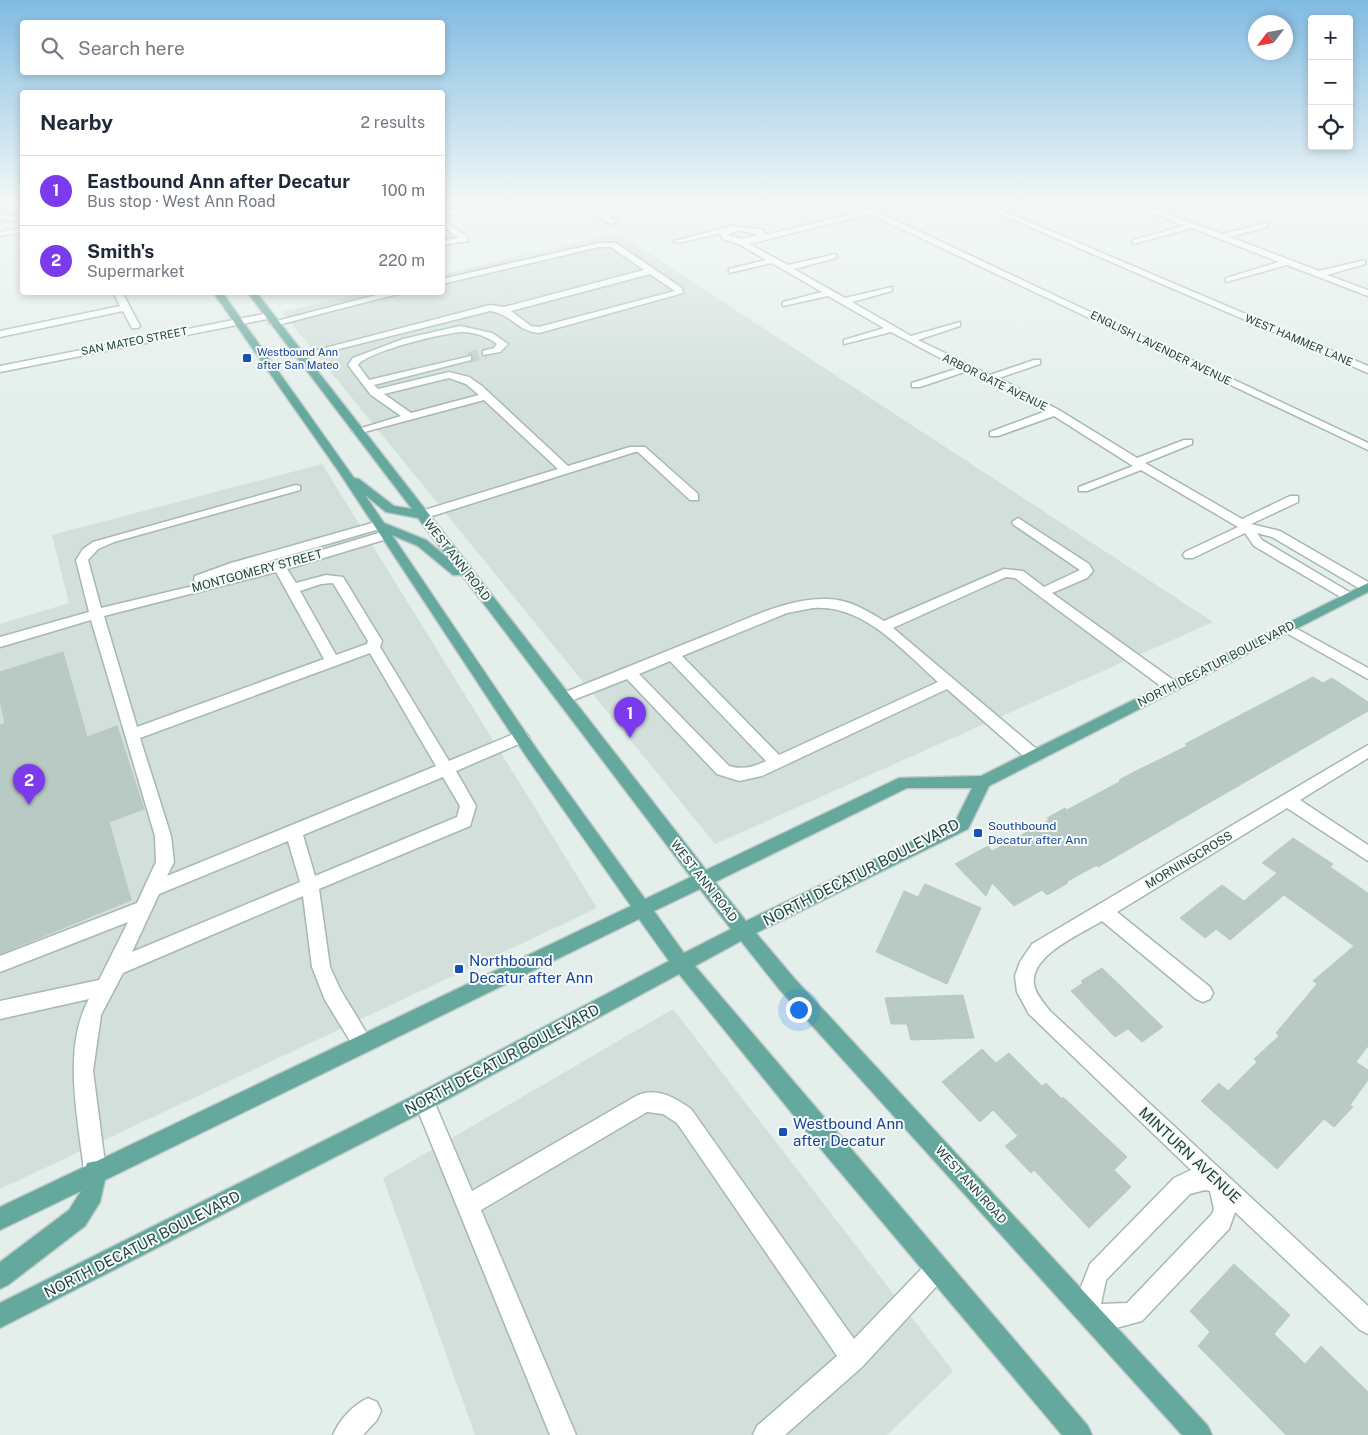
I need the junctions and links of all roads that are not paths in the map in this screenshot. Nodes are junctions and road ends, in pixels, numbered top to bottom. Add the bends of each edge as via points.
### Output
1 (489, 271) edge
2 (651, 271) joint
3 (792, 271) edge
4 (996, 271) edge
5 (1137, 271) edge
6 (1258, 271) edge
7 (1312, 271) edge
8 (1331, 271) edge
9 (1320, 274) junction
10 (1229, 280) dead end
11 (445, 281) edge
12 (889, 289) dead end
13 (829, 293) junction
14 (1368, 293) edge
15 (119, 295) edge
16 (219, 295) edge
17 (253, 295) edge
18 (387, 295) edge
19 (845, 301) junction
20 (786, 304) dead end
21 (126, 308) junction
22 (504, 310) junction
23 (272, 320) junction
24 (238, 322) junction
25 (957, 324) dead end
26 (135, 326) dead end
27 (892, 329) junction
28 (0, 334) edge
29 (910, 339) junction
30 (847, 342) dead end
31 (348, 344) junction
32 (486, 353) tunnel mouth
33 (299, 356) junction
34 (468, 358) tunnel mouth
35 (356, 360) junction
36 (1037, 362) dead end
37 (968, 368) junction
38 (0, 369) edge
39 (1368, 370) edge
40 (990, 378) junction
41 (366, 384) junction
42 (916, 386) dead end
43 (375, 393) junction
44 (486, 396) junction
45 (1055, 412) junction
46 (410, 417) junction
47 (357, 432) junction
48 (994, 434) dead end
49 (1188, 442) dead end
50 (1368, 447) edge
51 (1139, 464) junction
52 (566, 470) junction
53 (344, 472) junction
54 (296, 488) dead end
55 (1083, 489) dead end
56 (694, 497) dead end
57 (1294, 499) dead end
58 (422, 515) junction
59 (1018, 522) dead end
60 (1244, 526) junction
61 (383, 530) junction
62 (1189, 555) dead end
63 (280, 566) junction
64 (1368, 587) edge
65 (292, 589) junction
66 (480, 590) junction
67 (1043, 592) junction
68 (1349, 596) junction
69 (128, 605) junction
70 (96, 614) junction
71 (883, 627) junction
72 (1288, 628) junction
73 (0, 642) edge
74 (373, 647) junction
75 (673, 655) junction
76 (332, 660) junction
77 (628, 671) junction
78 (1368, 674) edge
79 (948, 683) junction
80 (1172, 686) junction
81 (563, 699) junction
82 (132, 735) junction
83 (521, 737) junction
84 (1368, 751) edge
85 (1034, 756) junction
86 (777, 762) junction
87 (446, 769) junction
88 (983, 782) junction
89 (1289, 801) junction
90 (293, 831) junction
91 (1368, 854) edge
92 (703, 880) junction
93 (310, 886) junction
94 (153, 889) junction
95 (144, 908) junction
96 (642, 910) junction
97 (1103, 911) junction
98 (743, 931) junction
99 (681, 963) junction
100 (0, 964) edge
101 (116, 968) junction
102 (1023, 980) joint
103 (105, 987) junction
104 (1204, 993) dead end
105 (0, 1010) edge
106 (362, 1043) junction
107 (424, 1101) junction
108 (96, 1171) junction
109 (1219, 1181) junction
110 (467, 1206) junction
111 (0, 1219) edge
112 (937, 1269) junction
113 (0, 1277) edge
114 (1090, 1314) junction
115 (0, 1316) edge
116 (1368, 1322) edge
117 (853, 1358) junction
118 (368, 1411) dead end
119 (346, 1435) edge
120 (563, 1435) edge
121 (766, 1435) edge
122 (1079, 1435) edge
123 (1199, 1435) edge

1 - 11 street
2 - 22 street
2 - 22 street via 680,293 539,330 528,329
3 - 13 street, ARBOR GATE AVENUE
4 - 50 street, ENGLISH LAVENDER AVENUE
5 - 39 street, WEST HAMMER LANE
6 - 10 street
7 - 9 street
8 - 9 street
9 - 14 street
12 - 19 street
13 - 19 street, ARBOR GATE AVENUE
13 - 20 street
15 - 21 street
16 - 24 main road
17 - 23 main road, WEST ANN ROAD
18 - 23 street, SAN MATEO STREET
19 - 27 street, ARBOR GATE AVENUE
21 - 26 street
21 - 28 street
22 - 31 street via 490,308
23 - 24 street, SAN MATEO STREET
23 - 33 main road, WEST ANN ROAD
24 - 38 street, SAN MATEO STREET
24 - 53 main road
25 - 29 street
27 - 29 street, ARBOR GATE AVENUE
27 - 30 street
29 - 37 street, ARBOR GATE AVENUE
31 - 33 street
31 - 35 street
32 - 35 street via 503,344 461,329 403,343
33 - 47 main road, WEST ANN ROAD
34 - 41 street
35 - 41 street via 353,364
36 - 40 street
37 - 40 street, ARBOR GATE AVENUE
37 - 42 street
40 - 45 street, ARBOR GATE AVENUE
41 - 43 street
43 - 44 street via 449,374 475,384
43 - 46 street
44 - 46 street
44 - 52 street
45 - 48 street
45 - 51 street, ARBOR GATE AVENUE
46 - 47 street
47 - 58 main road, WEST ANN ROAD
49 - 51 street
51 - 55 street
51 - 60 street, ARBOR GATE AVENUE
52 - 56 street via 634,448 641,449
52 - 58 street
53 - 58 main road via 390,509
53 - 61 main road
54 - 70 street via 94,545 82,560
57 - 60 street
58 - 66 main road, WEST ANN ROAD
59 - 67 street via 1087,571
60 - 62 street
60 - 64 street, ARBOR GATE AVENUE via 1276,534
60 - 68 street, ARBOR GATE AVENUE via 1258,543
61 - 63 street, MONTGOMERY STREET
61 - 66 main road via 422,543
61 - 69 street, MONTGOMERY STREET via 236,566
61 - 83 main road
63 - 65 street
63 - 69 street, MONTGOMERY STREET
64 - 68 main road, NORTH DECATUR BOULEVARD
65 - 74 street via 322,579 338,580 375,641
65 - 76 street
66 - 81 main road, WEST ANN ROAD
67 - 71 street via 1018,574 1004,573
67 - 80 street
68 - 72 main road, NORTH DECATUR BOULEVARD
69 - 70 street, MONTGOMERY STREET
70 - 73 street, MONTGOMERY STREET
70 - 82 street
71 - 75 street via 857,609 834,601 810,603 783,610
71 - 79 street
72 - 78 street
72 - 80 main road, NORTH DECATUR BOULEVARD
74 - 76 street
74 - 87 street
75 - 77 street
75 - 86 street
76 - 82 street
77 - 81 street
77 - 86 street via 722,770 739,775 756,772
79 - 85 street
79 - 86 street
80 - 85 main road, NORTH DECATUR BOULEVARD
81 - 92 main road, WEST ANN ROAD
82 - 94 street via 164,836 165,862
83 - 87 street
83 - 96 main road
84 - 89 street, MORNINGCROSS
85 - 88 main road, NORTH DECATUR BOULEVARD
87 - 90 street
87 - 93 street via 468,806 464,821
88 - 92 main road, NORTH DECATUR BOULEVARD via 905,782
88 - 98 main road, NORTH DECATUR BOULEVARD via 962,824
89 - 91 street
89 - 97 street, MORNINGCROSS
90 - 93 street
90 - 94 street
92 - 96 main road, NORTH DECATUR BOULEVARD
92 - 98 main road, WEST ANN ROAD
93 - 101 street
93 - 106 street via 321,967 332,994
94 - 95 street
95 - 100 street
95 - 101 street
96 - 99 main road
96 - 106 main road, NORTH DECATUR BOULEVARD
97 - 102 street, MORNINGCROSS via 1039,950 1030,959
97 - 104 street
98 - 99 main road, NORTH DECATUR BOULEVARD
98 - 114 main road, WEST ANN ROAD via 787,984
99 - 107 main road, NORTH DECATUR BOULEVARD
99 - 112 main road
101 - 103 street
102 - 109 street, MINTURN AVENUE via 1026,993 1043,1017
103 - 105 street
103 - 108 street via 91,1014 83,1071
106 - 108 main road, NORTH DECATUR BOULEVARD
107 - 110 street
107 - 115 main road, NORTH DECATUR BOULEVARD
108 - 111 main road, NORTH DECATUR BOULEVARD
108 - 113 main road via 92,1194 77,1218
109 - 114 street via 1205,1179 1182,1186 1098,1272 1089,1298
109 - 114 street via 1224,1196 1222,1221 1134,1313 1113,1318
109 - 116 street, MINTURN AVENUE
110 - 117 street via 645,1102 666,1104 684,1116
110 - 120 street
112 - 117 street
112 - 122 main road
114 - 123 main road, WEST ANN ROAD
117 - 121 street
118 - 119 street

